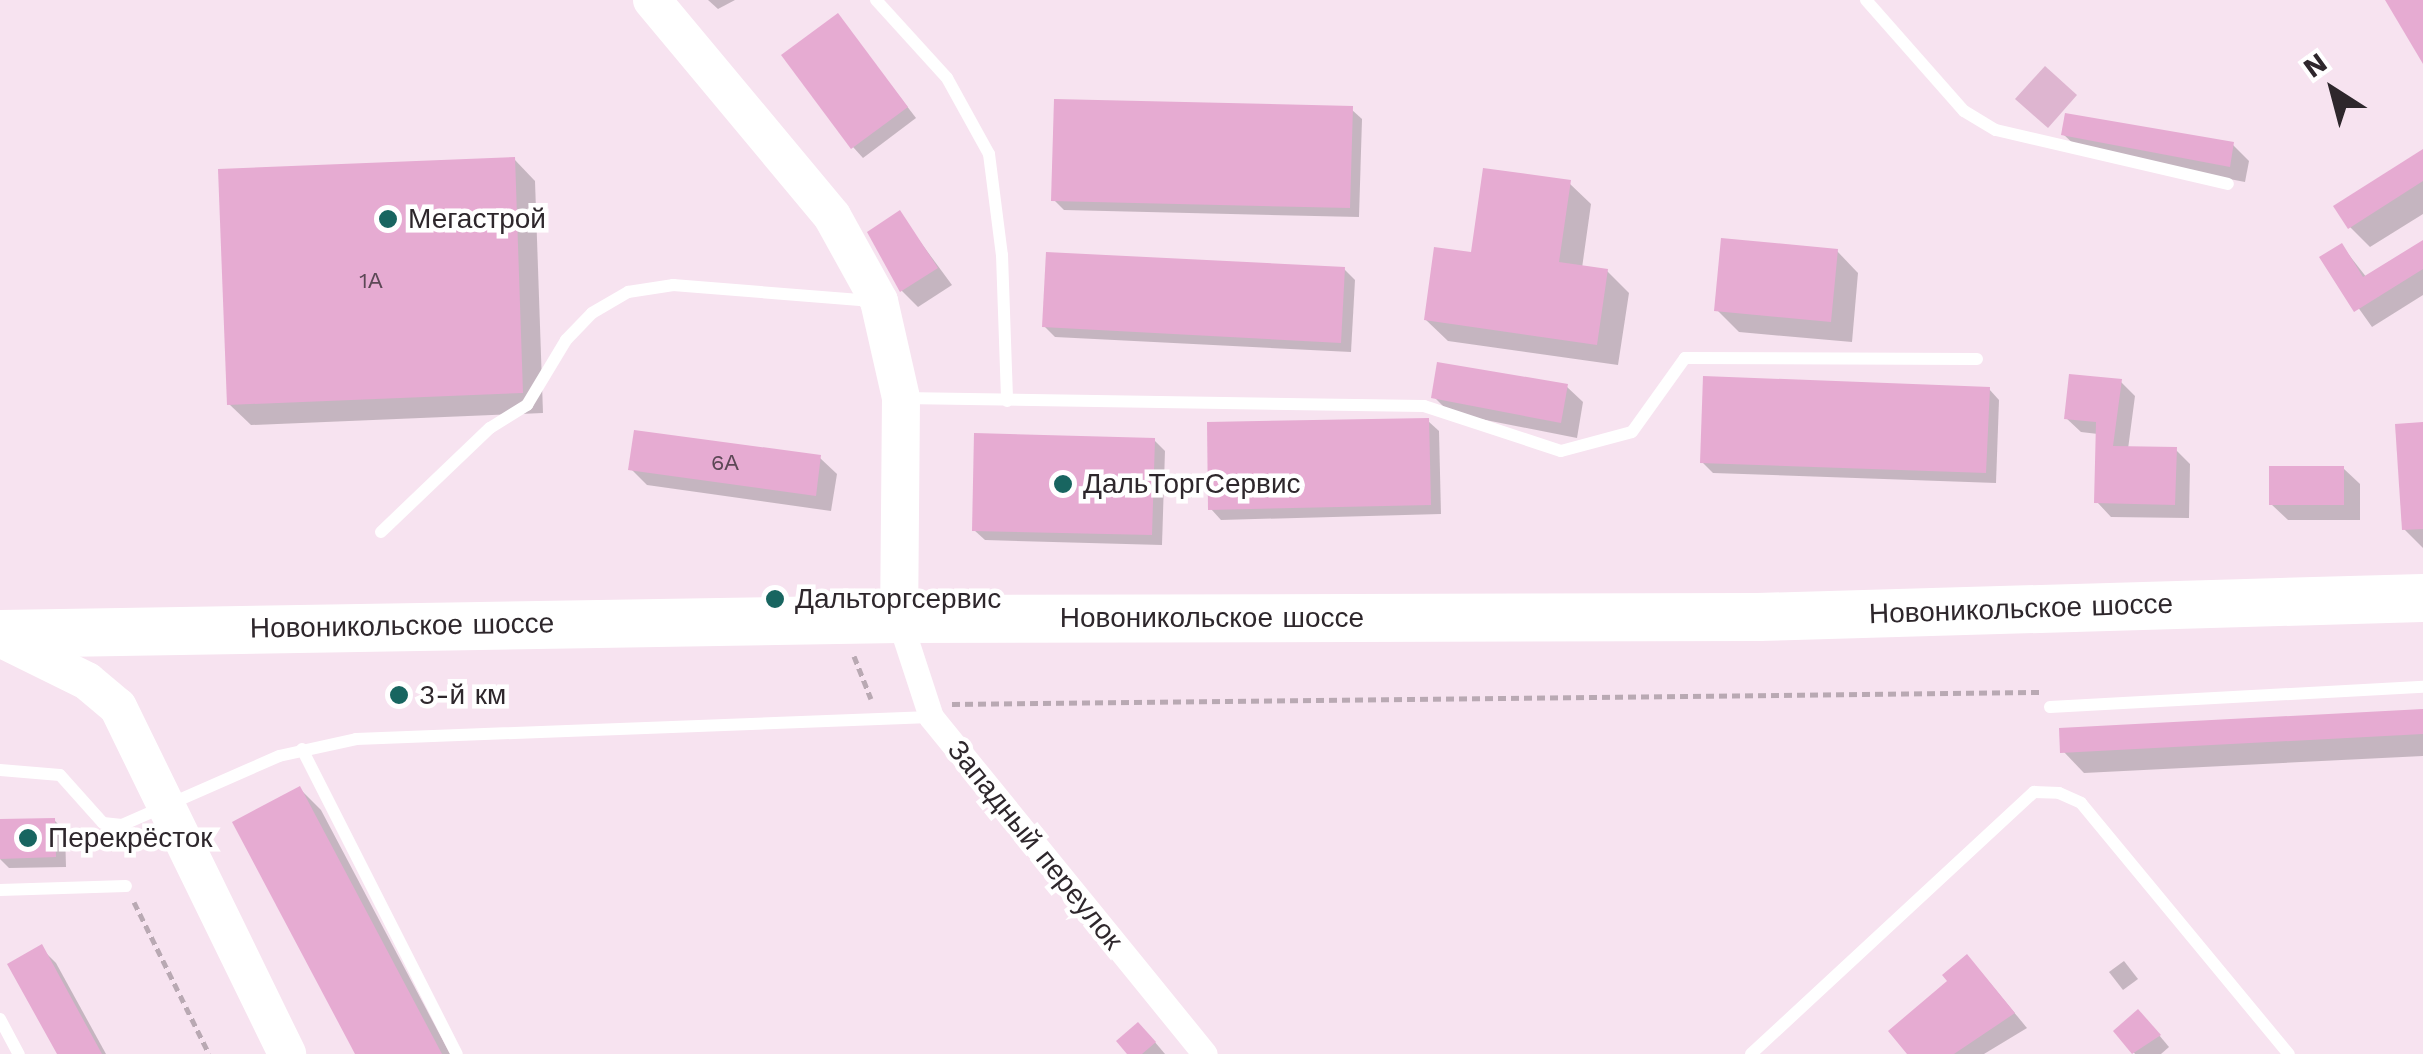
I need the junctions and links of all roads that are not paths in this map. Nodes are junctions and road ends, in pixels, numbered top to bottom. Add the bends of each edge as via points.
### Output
1 (652, 0) edge
2 (876, 0) edge
3 (1866, 0) edge
4 (2228, 184) dead end
5 (879, 301) junction
6 (1977, 359) dead end
7 (901, 398) junction
8 (1007, 401) junction
9 (381, 532) dead end
10 (2423, 598) edge
11 (899, 619) junction
12 (0, 636) edge
13 (2423, 687) edge
14 (2050, 706) dead end
15 (928, 709) junction
16 (302, 749) junction
17 (0, 770) edge
18 (166, 807) junction
19 (126, 886) road end
20 (0, 890) edge
21 (0, 1019) edge
22 (18, 1054) edge
23 (287, 1054) edge
24 (457, 1054) edge
25 (1205, 1054) edge
26 (1751, 1054) edge
27 (2289, 1054) edge

1 - 5 street via 832,216
2 - 8 lane via 947,78 989,154 1002,254
3 - 4 lane via 1964,111 1996,130
5 - 7 street
5 - 9 lane via 674,285 628,292 592,313 566,340 527,405 490,428
6 - 8 lane via 1685,358 1632,432 1561,451 1424,406
7 - 8 lane
7 - 11 street
10 - 11 highway, Новоникольское шоссе via 1758,617
11 - 12 highway, Новоникольское шоссе
11 - 15 street, Западный переулок
12 - 18 street via 118,707
13 - 14 lane
15 - 16 lane via 356,739
15 - 25 street, Западный переулок
16 - 18 lane
16 - 24 lane
17 - 18 lane via 60,775 103,824 122,825
18 - 23 street
19 - 20 lane
21 - 22 lane
26 - 27 lane via 2034,792 2081,803

